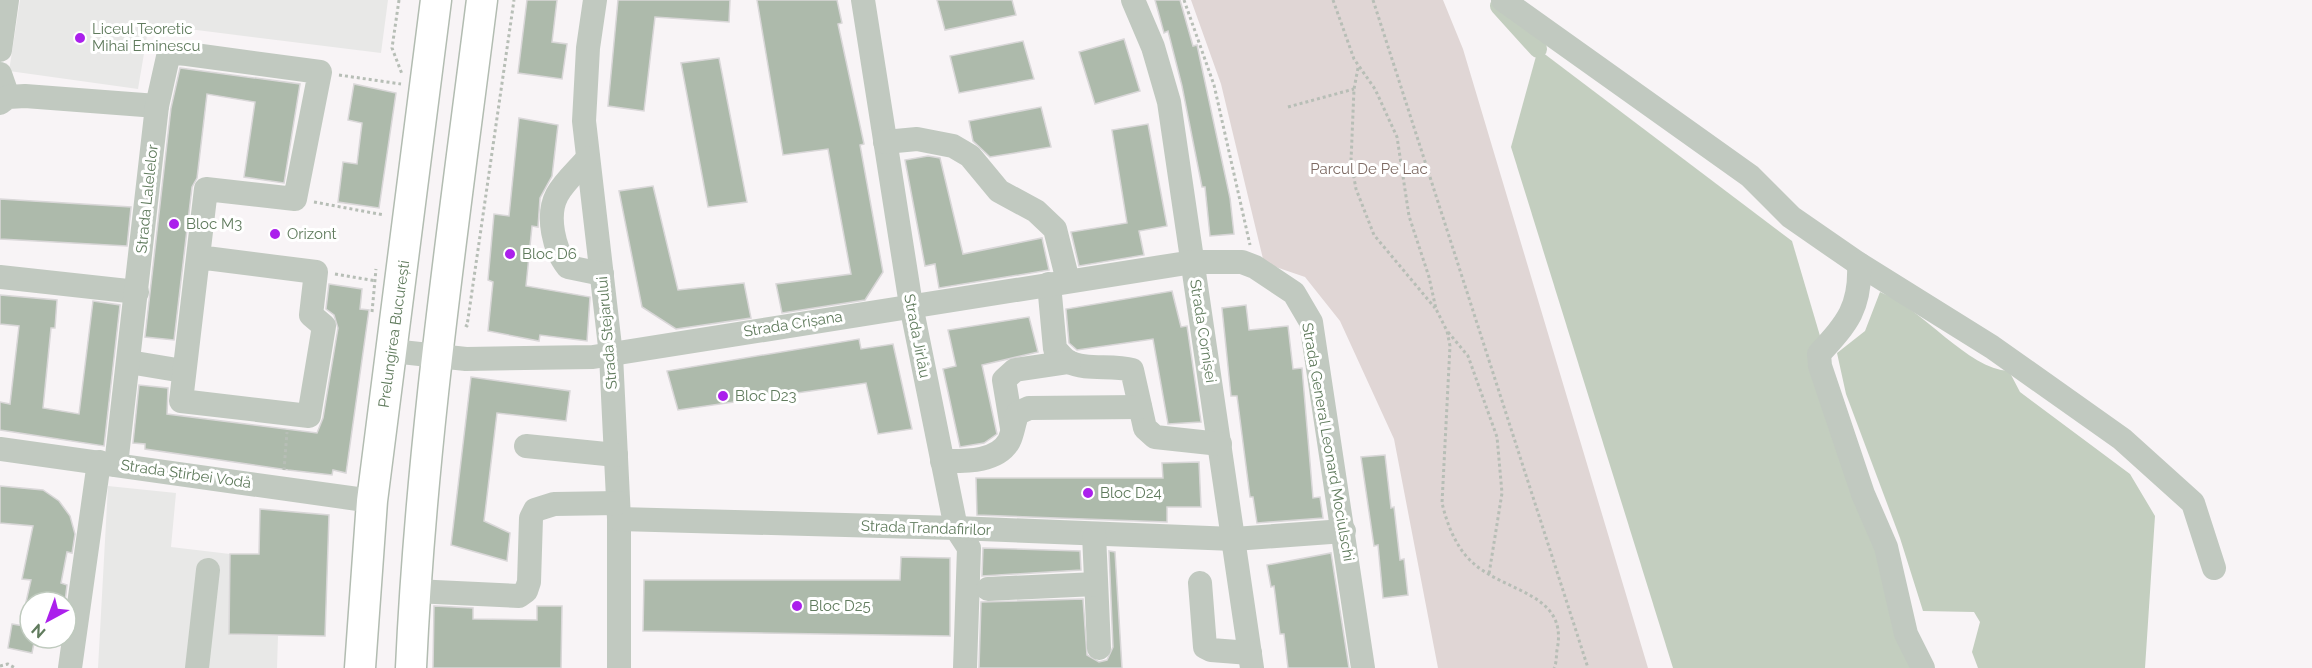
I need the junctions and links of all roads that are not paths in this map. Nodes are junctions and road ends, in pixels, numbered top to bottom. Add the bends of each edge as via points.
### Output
1 (6, 0) edge
2 (436, 0) edge
3 (482, 0) edge
4 (595, 0) edge
5 (863, 0) edge
6 (1133, 0) edge
7 (1503, 0) edge
8 (0, 50) edge
9 (0, 74) edge
10 (4, 100) edge
11 (157, 106) junction
12 (885, 142) junction
13 (588, 158) junction
14 (198, 256) junction
15 (1193, 262) junction
16 (1859, 264) junction
17 (602, 273) junction
18 (0, 277) edge
19 (1058, 283) junction
20 (137, 292) junction
21 (910, 305) junction
22 (392, 351) junction
23 (611, 355) junction
24 (437, 358) junction
25 (129, 362) junction
26 (1069, 362) junction
27 (183, 371) junction
28 (1140, 407) junction
29 (1012, 428) junction
30 (1220, 444) junction
31 (526, 446) dead end
32 (0, 449) edge
33 (616, 455) junction
34 (942, 461) junction
35 (107, 463) junction
36 (372, 501) junction
37 (618, 511) junction
38 (956, 528) junction
39 (1344, 531) junction
40 (1094, 534) junction
41 (1234, 539) junction
42 (2214, 568) dead end
43 (208, 570) dead end
44 (1200, 583) dead end
45 (1096, 584) junction
46 (988, 589) dead end
47 (414, 591) junction
48 (1099, 648) dead end
49 (1251, 660) edge
50 (70, 668) edge
51 (197, 668) edge
52 (360, 668) edge
53 (411, 668) edge
54 (619, 668) edge
55 (965, 668) edge
56 (1363, 668) edge
57 (1923, 668) edge

1 - 8 street
2 - 22 main road, Prelungirea București
3 - 24 main road
4 - 13 street, Strada Stejarului via 584,94
5 - 12 street, Strada Jirlău
6 - 15 street, Strada Cornișei via 1153,47 1169,102
7 - 16 street via 1750,176 1791,217
9 - 10 street
10 - 11 street via 25,96
11 - 14 street, Strada Lalelelor via 168,57 176,53 320,72 295,199 206,189
11 - 20 street, Strada Lalelelor
12 - 19 street via 917,139 953,146 970,156 999,191 1036,211 1055,229
12 - 21 street, Strada Jirlău
13 - 17 street, Strada Stejarului
13 - 17 street via 556,196 552,233 558,255 567,267
14 - 27 street
14 - 27 street via 316,272 310,315 324,326 309,416 181,401
15 - 19 street, Strada Crișana
15 - 30 street, Strada Cornișei
15 - 39 street, Strada General Leonard Mociulschi via 1242,262 1255,267 1294,293 1311,322
16 - 42 street via 1992,347 2122,439 2193,503
16 - 57 street via 1860,288 1854,309 1819,354 1820,366 1863,494 1886,547 1906,634
17 - 23 street, Strada Stejarului
18 - 20 street
19 - 21 street, Strada Crișana
19 - 26 street via 1055,349
20 - 25 street, Strada Lalelelor
21 - 23 street, Strada Crișana
21 - 34 street, Strada Jirlău
22 - 24 street, Strada Crișana
22 - 36 main road, Prelungirea București
23 - 24 street, Strada Crișana
23 - 33 street, Strada Stejarului
24 - 47 main road
25 - 27 street
25 - 35 street, Strada Lalelelor
26 - 28 street via 1132,370
26 - 29 street via 1015,370 1007,375 1004,380
28 - 29 street via 1029,408 1018,413
28 - 30 street via 1145,428 1155,437
29 - 34 street via 1009,441 995,455
30 - 41 street, Strada Cornișei
31 - 33 street
32 - 35 street, Strada Știrbei Vodă
33 - 37 street, Strada Stejarului
34 - 38 street, Strada Jirlău
35 - 36 street, Strada Știrbei Vodă
35 - 50 street, Strada Lalelelor
36 - 52 main road, Prelungirea București
37 - 38 street, Strada Trandafirilor
37 - 47 street, Strada Trandafirilor via 554,504 535,510 531,518 529,582 519,596
37 - 54 street, Strada Stejarului
38 - 40 street, Strada Trandafirilor
38 - 55 street, Strada Jirlău via 969,548
39 - 41 street, Strada Trandafirilor
39 - 56 street, Strada General Leonard Mociulschi
40 - 41 street, Strada Trandafirilor
40 - 45 street
41 - 49 street, Strada Cornișei
43 - 51 street
44 - 49 street via 1205,647
45 - 46 street
45 - 48 street
47 - 53 main road

